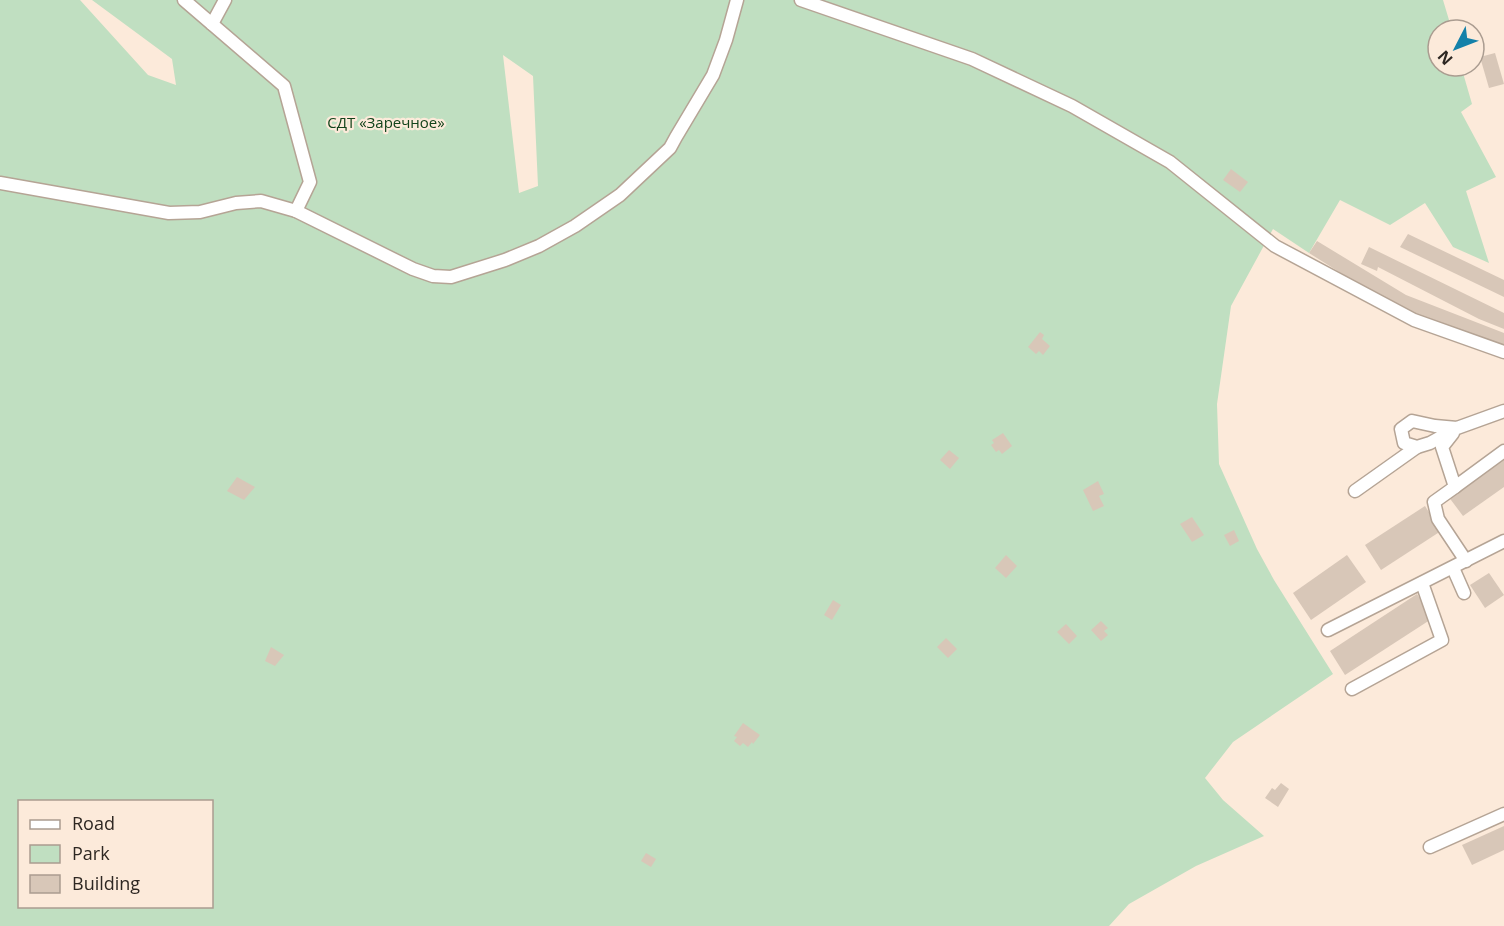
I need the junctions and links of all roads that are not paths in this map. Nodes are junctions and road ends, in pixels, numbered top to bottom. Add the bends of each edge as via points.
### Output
1 (184, 0) edge
2 (225, 0) edge
3 (737, 0) edge
4 (801, 0) edge
5 (212, 24) junction
6 (0, 183) edge
7 (296, 211) junction
8 (1504, 352) edge
9 (1504, 411) edge
10 (1457, 428) junction
11 (1417, 447) junction
12 (1504, 451) edge
13 (1455, 487) junction
14 (1355, 491) dead end
15 (1504, 541) edge
16 (1466, 561) junction
17 (1453, 568) junction
18 (1422, 583) junction
19 (1464, 593) dead end
20 (1328, 630) dead end
21 (1352, 689) dead end
22 (1504, 814) edge
23 (1430, 847) dead end

1 - 5 street
2 - 5 street
3 - 7 street via 713,75 669,148 620,195 539,246 451,277 433,276
4 - 8 street via 972,59 1072,106 1170,162 1275,246 1414,320
5 - 7 street via 284,86 310,182
6 - 7 street via 169,213 200,212 261,201
9 - 10 street
10 - 11 street
10 - 11 street via 1412,421 1401,429 1404,443
10 - 13 street via 1442,447
11 - 14 street
12 - 13 street
13 - 16 street via 1434,502 1438,519
15 - 16 street
16 - 17 street
17 - 18 street
17 - 19 street
18 - 20 street
18 - 21 street via 1442,640
22 - 23 street

